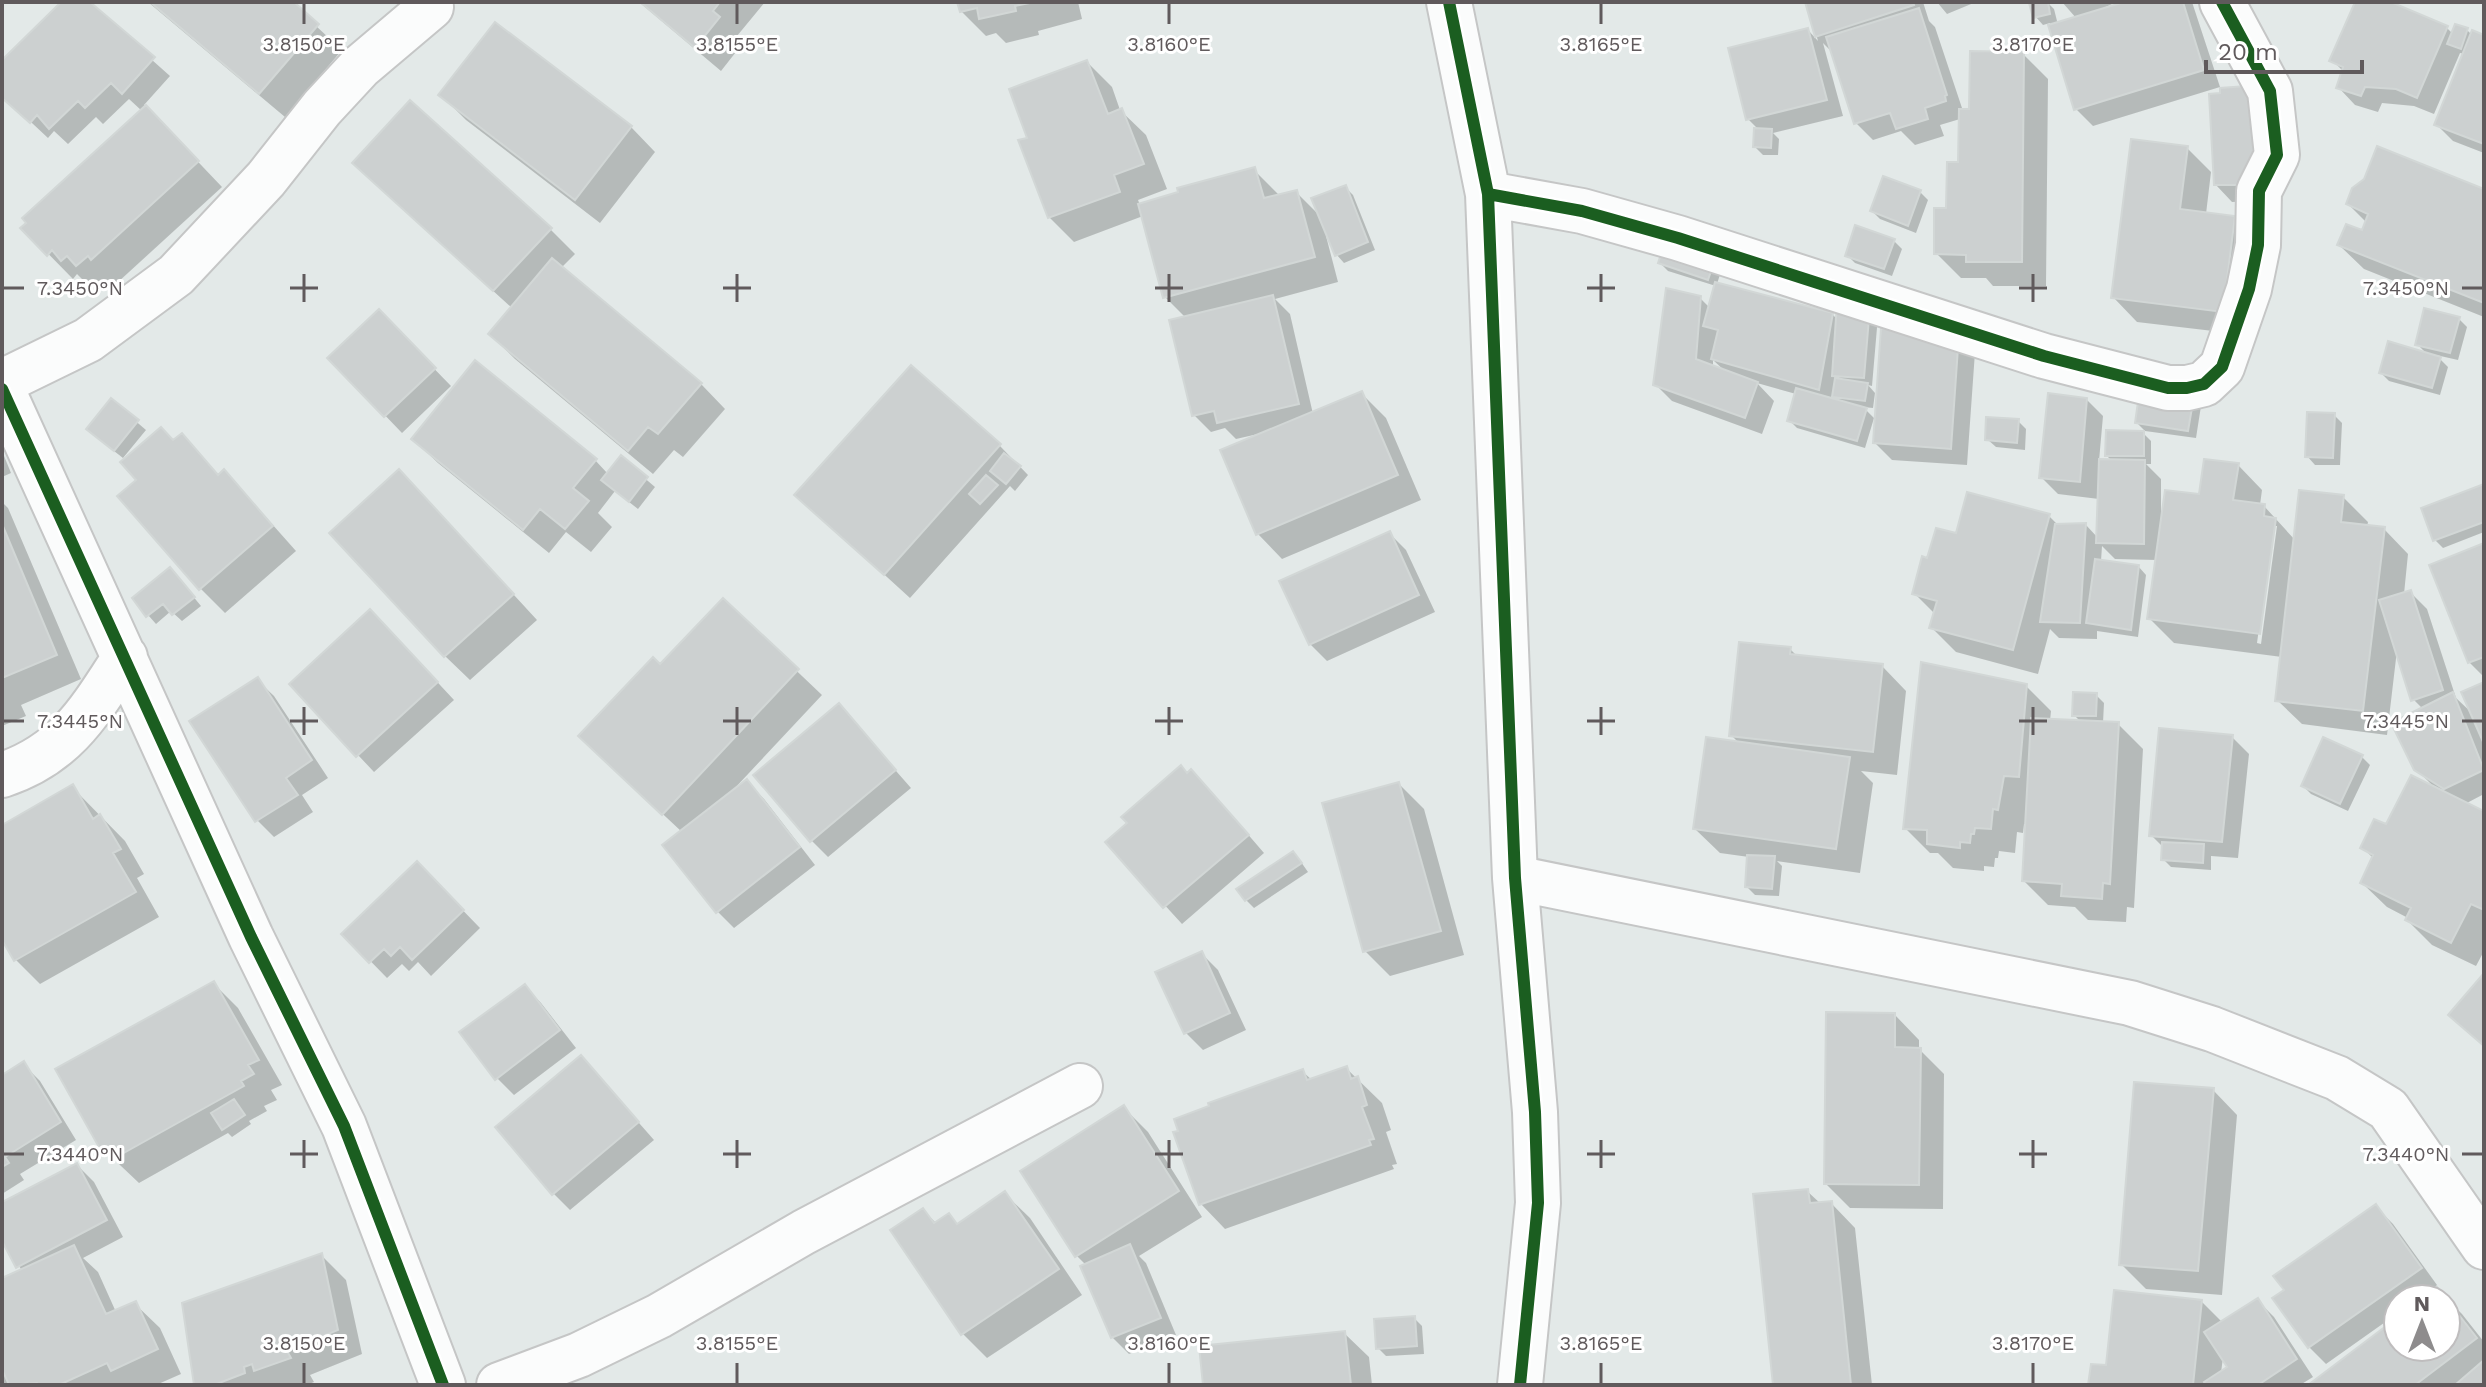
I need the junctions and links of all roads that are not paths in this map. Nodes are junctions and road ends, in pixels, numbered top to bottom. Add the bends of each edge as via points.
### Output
1 (1449, 2) edge
2 (2222, 2) edge
3 (431, 7) dead end
4 (1488, 194) junction
5 (2, 382) edge
6 (2, 389) edge
7 (125, 657) junction
8 (2, 775) edge
9 (1515, 878) junction
10 (1080, 1086) dead end
11 (2484, 1247) edge
12 (443, 1385) edge
13 (499, 1385) edge
14 (1520, 1385) edge

1 - 4 street
2 - 4 street via 2270,91 2277,155 2259,191 2258,245 2239,325 2222,367 2204,384 2168,388 2044,356 1678,238 1582,211
3 - 5 street via 360,67 176,275 88,340
4 - 9 street
6 - 7 street
7 - 8 street via 65,740 29,766
7 - 12 street via 251,937 344,1126
9 - 11 street via 2130,1003 2212,1029 2337,1078 2388,1109
9 - 14 street via 1538,1203
10 - 13 street via 804,1232 659,1316 579,1355

